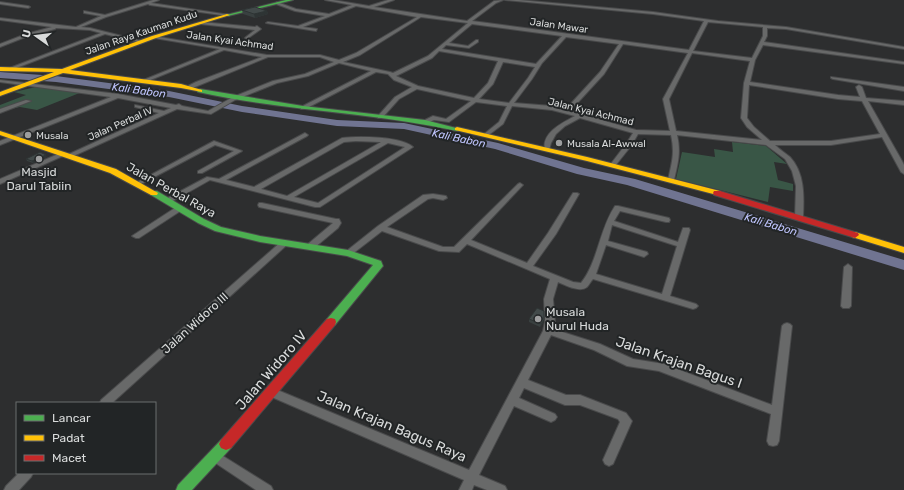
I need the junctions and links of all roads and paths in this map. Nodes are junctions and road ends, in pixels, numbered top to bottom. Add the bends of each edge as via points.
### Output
1 (156, 0) edge
2 (291, 0) edge
3 (327, 0) edge
4 (392, 0) edge
5 (501, 0) edge
6 (507, 0) edge
7 (1, 1) edge
8 (277, 3) junction
9 (149, 4) junction
10 (356, 5) junction
11 (28, 7) dead end
12 (367, 8) junction
13 (84, 12) dead end
14 (228, 15) junction
15 (422, 15) junction
16 (105, 16) junction
17 (331, 16) junction
18 (0, 19) edge
19 (281, 19) dead end
20 (706, 21) junction
21 (470, 22) junction
22 (201, 23) junction
23 (268, 23) junction
24 (60, 27) junction
25 (298, 27) junction
26 (765, 27) junction
27 (77, 28) junction
28 (259, 29) junction
29 (316, 30) dead end
30 (105, 33) junction
31 (566, 34) junction
32 (154, 37) junction
33 (247, 38) dead end
34 (477, 41) dead end
35 (140, 42) junction
36 (622, 42) junction
37 (761, 43) junction
38 (445, 44) junction
39 (0, 46) edge
40 (904, 48) edge
41 (223, 50) junction
42 (439, 50) junction
43 (691, 51) junction
44 (267, 56) junction
45 (501, 60) junction
46 (753, 60) junction
47 (340, 62) junction
48 (904, 63) edge
49 (537, 66) junction
50 (4, 69) edge
51 (376, 70) junction
52 (62, 72) junction
53 (394, 75) junction
54 (833, 78) dead end
55 (0, 81) edge
56 (143, 82) junction
57 (747, 83) junction
58 (28, 85) junction
59 (416, 87) junction
60 (859, 87) dead end
61 (188, 88) junction
62 (904, 89) edge
63 (0, 94) edge
64 (118, 96) junction
65 (234, 99) junction
66 (475, 100) junction
67 (865, 100) junction
68 (28, 101) dead end
69 (904, 103) edge
70 (510, 105) junction
71 (137, 106) dead end
72 (179, 106) junction
73 (303, 108) junction
74 (0, 111) edge
75 (566, 112) junction
76 (166, 113) junction
77 (579, 116) junction
78 (380, 117) junction
79 (426, 122) junction
80 (636, 132) junction
81 (0, 133) edge
82 (674, 133) junction
83 (305, 135) dead end
84 (486, 135) junction
85 (883, 135) junction
86 (12, 138) junction
87 (385, 142) junction
88 (0, 143) edge
89 (768, 143) junction
90 (547, 149) junction
91 (66, 155) junction
92 (614, 165) junction
93 (200, 172) dead end
94 (904, 172) edge
95 (671, 180) junction
96 (220, 181) junction
97 (0, 182) edge
98 (137, 184) junction
99 (520, 185) dead end
100 (255, 190) junction
101 (575, 194) dead end
102 (288, 198) junction
103 (443, 198) dead end
104 (168, 200) junction
105 (262, 205) dead end
106 (182, 208) junction
107 (799, 217) junction
108 (666, 220) dead end
109 (610, 222) junction
110 (380, 228) junction
111 (686, 230) dead end
112 (136, 236) dead end
113 (467, 241) junction
114 (604, 242) junction
115 (285, 243) junction
116 (681, 245) junction
117 (311, 246) junction
118 (904, 250) edge
119 (348, 253) junction
120 (644, 254) dead end
121 (378, 266) joint
122 (528, 267) junction
123 (848, 267) dead end
124 (590, 275) junction
125 (555, 278) junction
126 (665, 298) junction
127 (692, 306) dead end
128 (846, 306) dead end
129 (786, 326) dead end
130 (548, 331) junction
131 (521, 382) junction
132 (271, 392) junction
133 (512, 400) junction
134 (106, 402) edge
135 (777, 412) junction
136 (550, 416) dead end
137 (773, 441) dead end
138 (215, 456) junction
139 (609, 460) dead end
140 (27, 474) edge
141 (472, 476) junction
142 (12, 489) edge
143 (183, 490) edge
144 (267, 490) edge
145 (465, 490) edge
146 (501, 490) edge

1 - 9 street
2 - 8 street, Jalan Raya Kauman Kudu
3 - 10 street, Jalan Mawar
4 - 12 street
5 - 21 street
6 - 20 street via 653,13
7 - 11 street
8 - 14 street, Jalan Raya Kauman Kudu
8 - 17 street via 295,10
9 - 14 street
9 - 16 street
10 - 12 street, Jalan Mawar
10 - 17 street
12 - 15 street, Jalan Mawar
13 - 16 street
14 - 22 street, Jalan Raya Kauman Kudu
15 - 21 street, Jalan Mawar
15 - 47 street via 360,53
16 - 27 street
17 - 25 street
18 - 24 street
19 - 23 street
20 - 26 street
20 - 43 street
21 - 31 street, Jalan Mawar
21 - 38 street
22 - 28 street
22 - 32 street, Jalan Raya Kauman Kudu
23 - 25 street
23 - 28 street via 257,27
24 - 27 street
24 - 39 street via 31,34
25 - 29 street
26 - 37 street via 766,35
26 - 40 street
27 - 30 street
28 - 33 street
30 - 35 street
30 - 50 street
31 - 36 street, Jalan Mawar
31 - 49 street
32 - 35 street, Jalan Raya Kauman Kudu
32 - 41 street, Jalan Kyai Achmad
34 - 38 street via 469,47
35 - 52 street, Jalan Raya Kauman Kudu
36 - 43 street, Jalan Mawar
36 - 75 street via 602,73
37 - 46 street
37 - 48 street
38 - 42 street
41 - 44 street, Jalan Kyai Achmad
41 - 56 street
42 - 45 street
42 - 53 street
43 - 46 street, Jalan Mawar
43 - 82 street via 666,98
44 - 47 street, Jalan Kyai Achmad via 315,56
44 - 61 street
45 - 49 street
45 - 66 street via 490,84
46 - 57 street
47 - 51 street, Jalan Kyai Achmad
47 - 65 street via 302,76 276,82
49 - 70 street
50 - 52 street
51 - 53 street, Jalan Kyai Achmad
51 - 73 street
52 - 56 street
52 - 58 street, Jalan Raya Kauman Kudu
53 - 59 street, Jalan Kyai Achmad via 396,80
54 - 62 street
55 - 58 street
56 - 61 street
57 - 67 street
57 - 89 street via 744,118
58 - 63 street, Jalan Raya Kauman Kudu
58 - 64 street
59 - 66 street, Jalan Kyai Achmad
59 - 78 street via 397,98
60 - 67 street
61 - 65 street
64 - 72 street
64 - 86 street
65 - 72 street via 209,113
65 - 73 street
66 - 70 street, Jalan Kyai Achmad
66 - 79 street via 447,121 433,118
67 - 69 street
67 - 85 street
68 - 74 street
70 - 75 street, Jalan Kyai Achmad via 552,108
70 - 84 street via 501,123
71 - 76 street
72 - 76 street, Jalan Perbal IV
73 - 78 street
75 - 77 street, Jalan Kyai Achmad
76 - 91 street, Jalan Perbal IV
77 - 80 street, Jalan Kyai Achmad
77 - 90 street via 551,136 547,142
78 - 79 street
79 - 84 street
80 - 82 street, Jalan Kyai Achmad
80 - 92 street
81 - 86 street, Jalan Perbal Raya
82 - 89 street, Jalan Kyai Achmad
82 - 95 street via 677,147
83 - 96 street
84 - 90 street
85 - 89 street, Jalan Kyai Achmad via 831,143
85 - 94 street
86 - 88 street
86 - 91 street, Jalan Perbal Raya
87 - 100 street via 342,140
87 - 102 street
87 - 102 street via 402,143 410,148 320,205
89 - 107 street via 788,159 797,176 800,192
90 - 92 street
91 - 97 street, Jalan Perbal IV
91 - 98 street, Jalan Perbal Raya via 113,171
92 - 95 street
93 - 98 street via 239,151 214,143
95 - 107 street
96 - 100 street
96 - 104 street via 205,179
98 - 104 street, Jalan Perbal Raya
99 - 113 street
100 - 102 street
101 - 122 street via 552,234
103 - 110 street via 426,197
104 - 106 street, Jalan Perbal Raya
105 - 117 street via 337,223
106 - 112 street
106 - 115 street, Jalan Perbal Raya via 218,229
107 - 118 street
108 - 109 street via 620,207
109 - 114 street
109 - 116 street
110 - 113 street via 450,251 456,250
110 - 119 street
111 - 116 street
113 - 122 street
114 - 120 street
114 - 124 street
115 - 117 street, Jalan Perbal Raya
115 - 134 street, Jalan Widoro III
116 - 126 street
117 - 119 street, Jalan Perbal Raya
119 - 121 street, Jalan Perbal Raya via 375,261
121 - 132 street, Jalan Widoro IV
122 - 125 street
123 - 128 street
124 - 125 street via 583,286
124 - 126 street
125 - 130 street via 549,292 551,324
126 - 127 street
129 - 135 street
130 - 131 street
130 - 135 street, Jalan Krajan Bagus I via 597,347 631,363 660,367
131 - 133 street
131 - 139 street via 565,400 580,400 622,416 626,421
132 - 138 street, Jalan Widoro IV
132 - 141 street, Jalan Krajan Bagus Raya
133 - 136 street
133 - 141 street
135 - 137 street
138 - 143 street, Jalan Widoro IV
138 - 144 street
140 - 142 street
141 - 145 street
141 - 146 street, Jalan Krajan Bagus Raya

